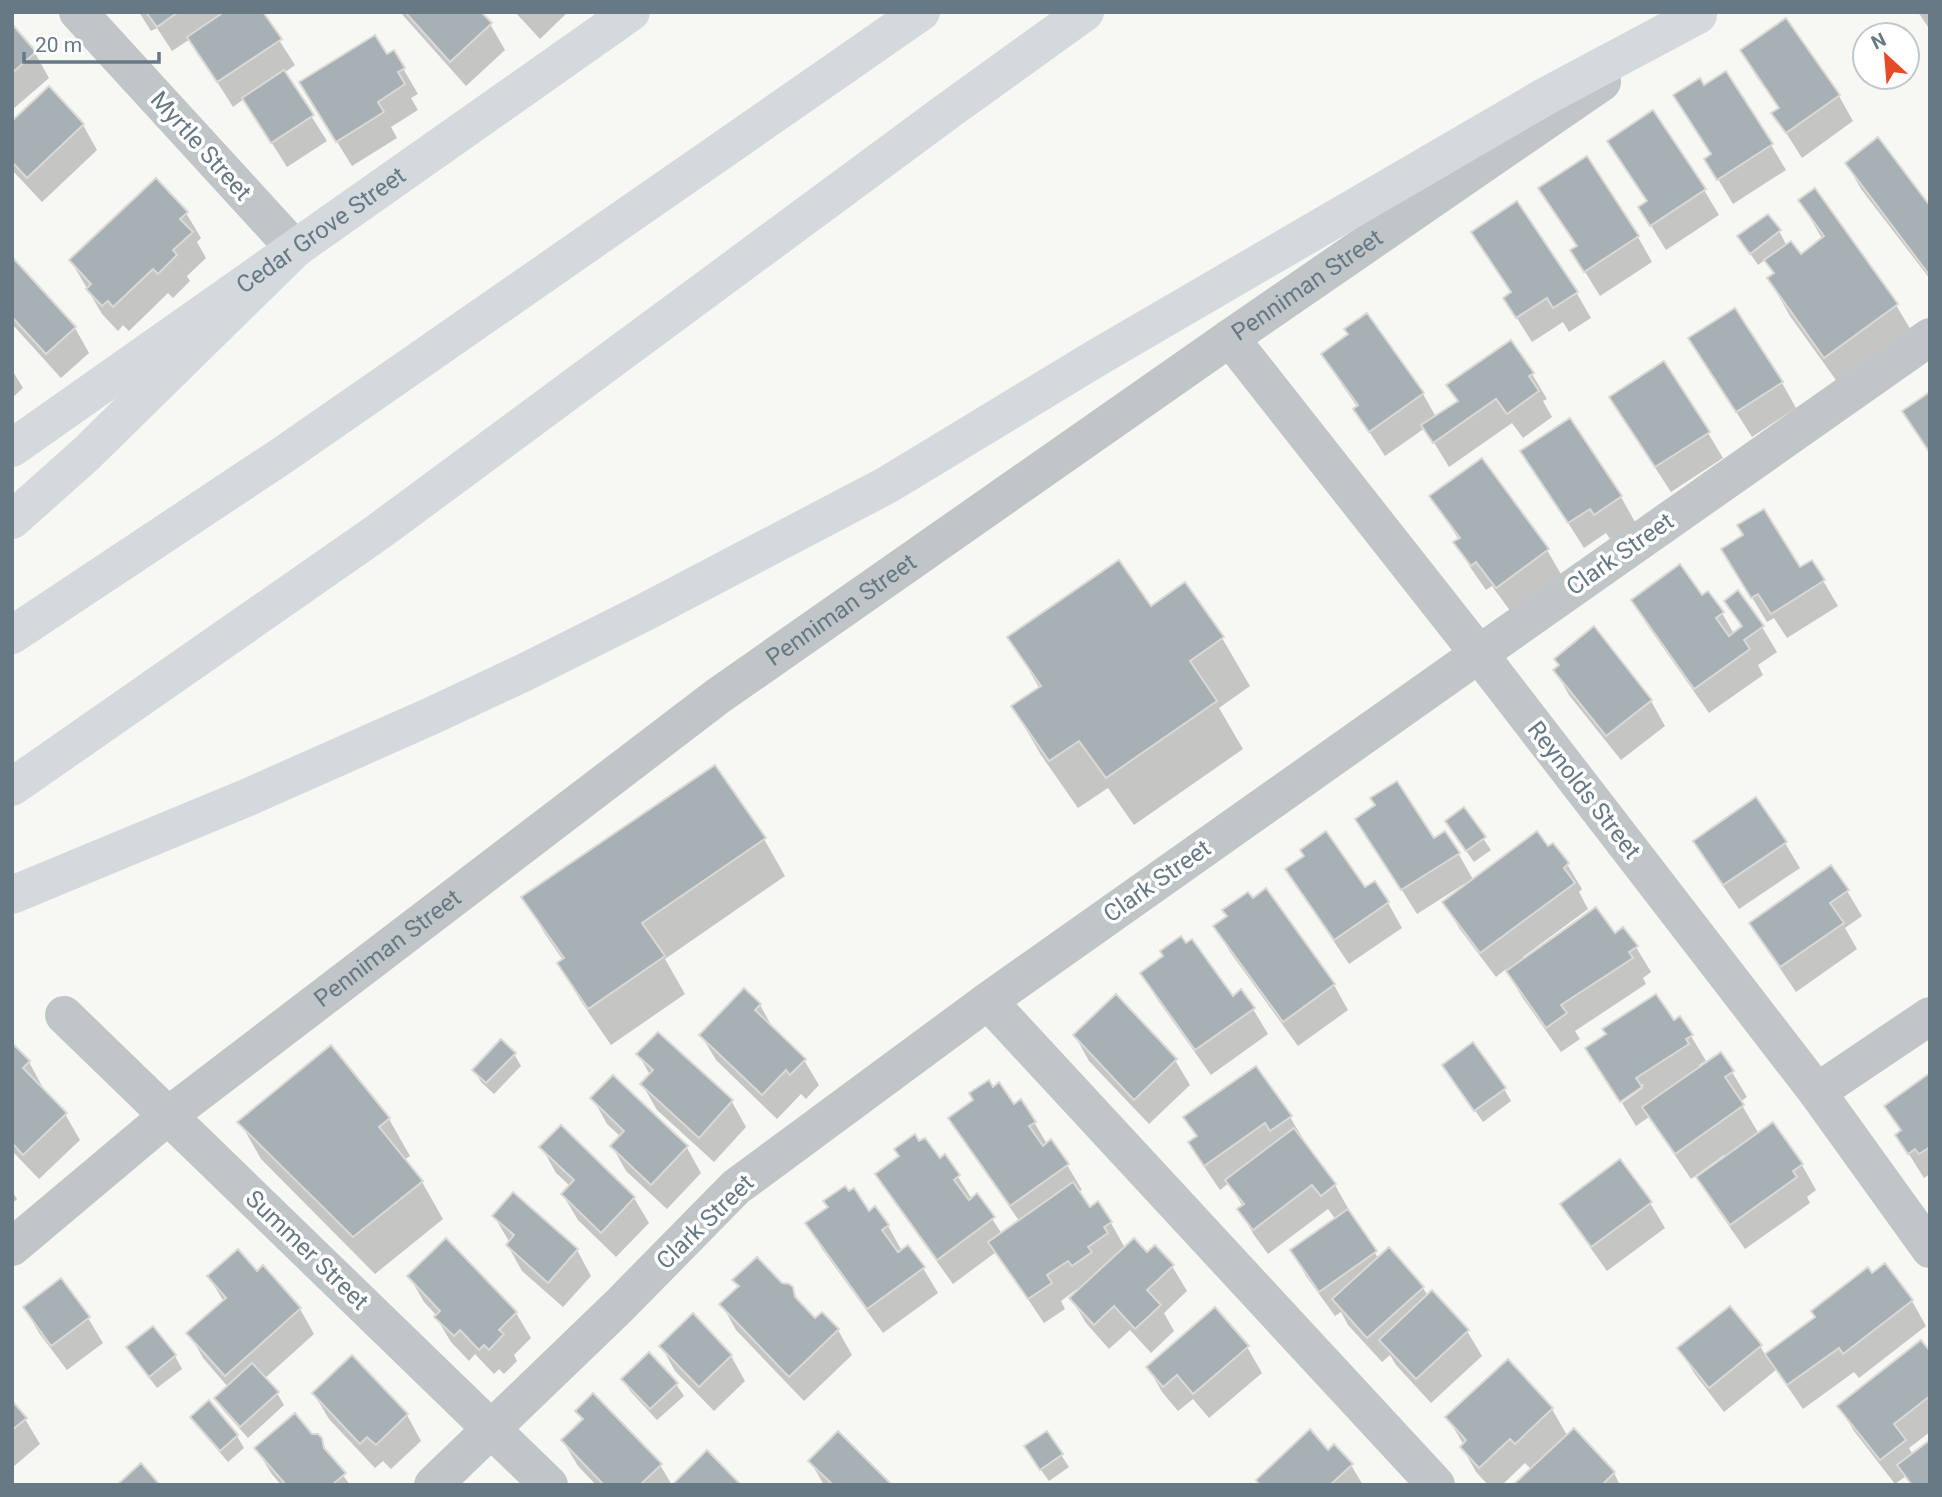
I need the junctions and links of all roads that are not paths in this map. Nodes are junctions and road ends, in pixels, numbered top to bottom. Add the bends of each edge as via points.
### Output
1 (78, 12) edge
2 (631, 12) edge
3 (921, 12) edge
4 (1085, 12) edge
5 (1700, 14) edge
6 (295, 249) junction
7 (1230, 338) junction
8 (1930, 338) edge
9 (12, 448) edge
10 (12, 520) edge
11 (12, 635) edge
12 (1479, 654) junction
13 (12, 788) edge
14 (12, 895) edge
15 (988, 1001) junction
16 (65, 1016) dead end
17 (1930, 1016) edge
18 (1817, 1092) junction
19 (169, 1115) junction
20 (12, 1247) edge
21 (1930, 1250) edge
22 (492, 1429) junction
23 (433, 1485) edge
24 (549, 1485) edge
25 (1436, 1485) edge

1 - 6 street, Myrtle Street
2 - 6 main road, Cedar Grove Street
3 - 11 main road via 295,447
4 - 13 main road via 378,532
5 - 7 street, Penniman Street
5 - 14 main road via 1546,96 839,511 431,716
6 - 9 main road, Cedar Grove Street
6 - 10 main road via 86,454
7 - 12 street, Reynolds Street
7 - 19 street, Penniman Street via 718,696
8 - 12 street, Clark Street
12 - 15 street, Clark Street
12 - 18 street, Reynolds Street
15 - 22 street, Clark Street via 736,1187
15 - 25 street
16 - 19 street, Summer Street
17 - 18 street
18 - 21 street, Reynolds Street
19 - 20 street, Penniman Street
19 - 22 street, Summer Street
22 - 23 street, Clark Street
22 - 24 street, Summer Street

